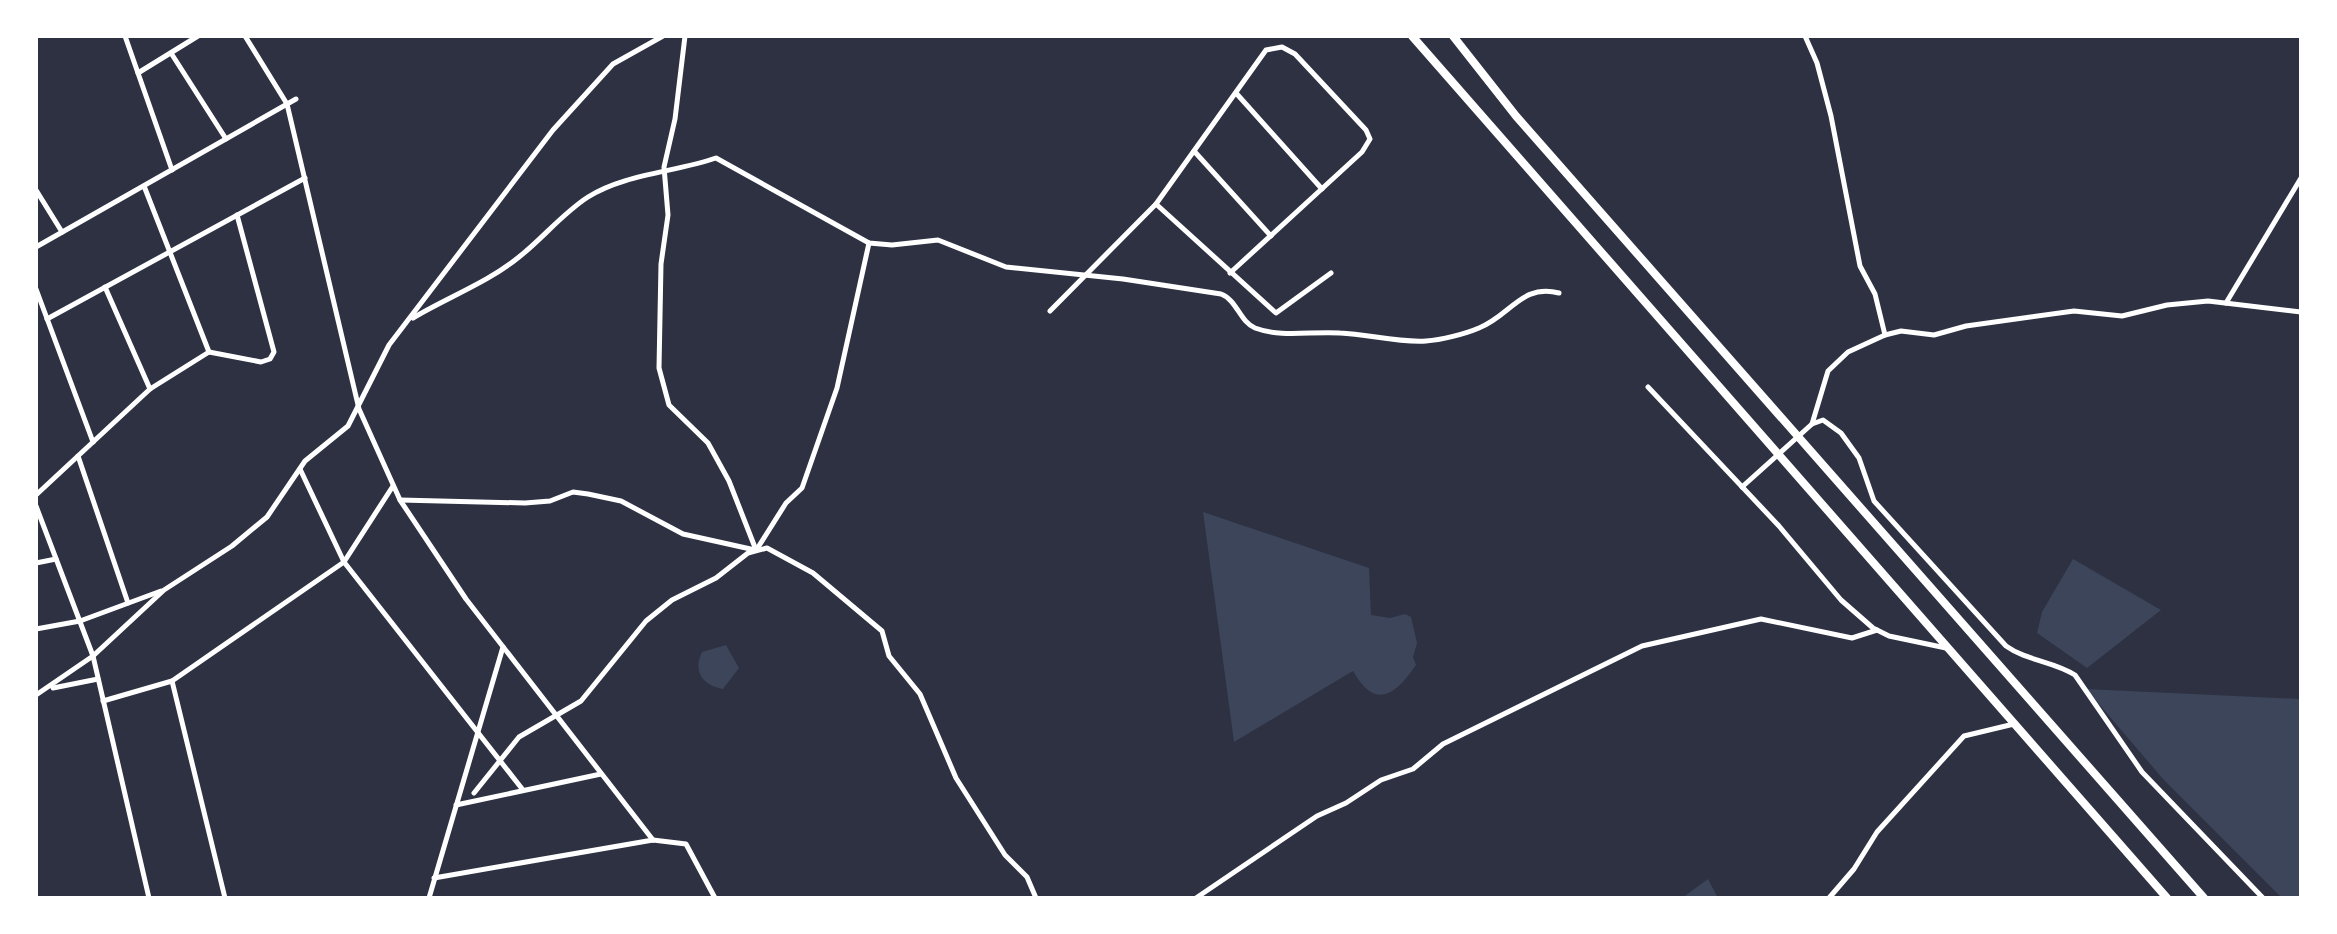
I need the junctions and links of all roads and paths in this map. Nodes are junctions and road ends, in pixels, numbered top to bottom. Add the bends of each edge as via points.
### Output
1 (125, 36) edge
2 (198, 36) edge
3 (245, 36) edge
4 (663, 36) edge
5 (685, 36) edge
6 (1412, 36) edge
7 (1453, 36) edge
8 (1805, 36) edge
9 (171, 53) junction
10 (138, 73) junction
11 (1236, 93) junction
12 (296, 99) dead end
13 (287, 104) junction
14 (226, 139) junction
15 (1194, 151) junction
16 (172, 170) junction
17 (664, 173) junction
18 (305, 178) junction
19 (2301, 178) edge
20 (144, 186) junction
21 (1322, 189) junction
22 (36, 190) edge
23 (1156, 204) junction
24 (237, 215) junction
25 (62, 232) junction
26 (1271, 236) junction
27 (869, 243) junction
28 (36, 247) edge
29 (170, 252) junction
30 (1230, 273) junction
31 (1331, 273) dead end
32 (1086, 274) junction
33 (105, 287) junction
34 (36, 289) edge
35 (1559, 293) dead end
36 (2226, 303) junction
37 (1050, 311) dead end
38 (2301, 312) edge
39 (413, 318) junction
40 (47, 319) junction
41 (1885, 335) junction
42 (209, 352) junction
43 (1648, 387) dead end
44 (150, 389) junction
45 (359, 409) junction
46 (1812, 424) junction
47 (1798, 436) junction
48 (93, 442) junction
49 (78, 456) junction
50 (1776, 456) junction
51 (300, 469) junction
52 (393, 486) junction
53 (1742, 487) junction
54 (36, 495) edge
55 (400, 500) junction
56 (36, 506) edge
57 (756, 550) junction
58 (56, 559) junction
59 (344, 562) junction
60 (36, 563) edge
61 (164, 590) junction
62 (128, 603) junction
63 (80, 621) junction
64 (36, 629) edge
65 (1877, 630) junction
66 (504, 646) junction
67 (1947, 648) junction
68 (93, 656) junction
69 (98, 679) junction
70 (172, 681) junction
71 (49, 689) junction
72 (36, 693) edge
73 (103, 701) junction
74 (557, 717) junction
75 (2014, 724) junction
76 (479, 734) junction
77 (499, 760) junction
78 (601, 774) junction
79 (523, 790) junction
80 (474, 793) dead end
81 (456, 805) junction
82 (653, 840) junction
83 (434, 878) junction
84 (149, 898) edge
85 (225, 898) edge
86 (429, 898) edge
87 (715, 898) edge
88 (1036, 898) edge
89 (1196, 898) edge
90 (1829, 898) edge
91 (2167, 898) edge
92 (2204, 898) edge
93 (2263, 898) edge

1 - 10 street
2 - 9 street
3 - 13 street
4 - 39 street via 613,64 553,130
5 - 17 street
6 - 50 highway
7 - 47 highway via 1516,116
8 - 41 street via 1831,116 1860,266 1875,294
9 - 10 street
9 - 14 street
10 - 16 street
11 - 15 street
11 - 21 street
11 - 21 street via 1266,50 1282,47 1295,54 1366,130 1367,146
12 - 13 street
13 - 14 street
13 - 18 street
14 - 16 street
15 - 23 street
15 - 26 street
16 - 20 street
17 - 27 street via 716,158
17 - 39 street via 610,186 587,198 508,265
17 - 57 street via 668,215 661,264 660,377 669,405 694,426 717,458
18 - 24 street
18 - 45 street
19 - 36 street
20 - 25 street
20 - 29 street
21 - 26 street
22 - 25 street
23 - 30 street
23 - 32 street
24 - 29 street
24 - 42 street via 274,352 261,362
25 - 28 street
26 - 30 street
27 - 32 street via 938,240 1006,267
27 - 57 street via 837,388 802,488
29 - 33 street
29 - 42 street
30 - 31 street via 1270,311 1281,313
32 - 35 street via 1221,294 1251,327 1280,334 1338,332 1426,341 1479,328 1534,292
32 - 37 street
33 - 40 street
33 - 44 street
34 - 40 street
36 - 38 street
36 - 41 street via 2167,305 2122,316 2074,311 1934,335
39 - 45 street via 389,345
40 - 48 street
41 - 46 street via 1848,352 1828,371
42 - 44 street
43 - 53 street
44 - 48 street
45 - 51 street via 348,426
45 - 52 street
46 - 47 street
46 - 93 street via 1823,420 1841,433 1859,458 1874,501 2006,646 2075,675 2142,772
47 - 50 street
47 - 92 highway
48 - 49 street
49 - 54 street
49 - 62 street
50 - 53 street
50 - 67 highway
51 - 59 street
51 - 61 street via 267,517
52 - 55 street
52 - 59 street
53 - 65 street via 1841,600
55 - 57 street via 525,503 573,492 588,494 621,501 683,534
55 - 66 street
56 - 58 street
57 - 74 street via 646,621 602,680
57 - 88 street via 767,548 813,573 882,631 889,656 920,694 956,778 1005,855 1027,877
58 - 60 street
58 - 63 street
59 - 70 street
59 - 76 street
61 - 62 street
61 - 68 street
62 - 63 street
63 - 64 street
63 - 68 street
65 - 67 street
65 - 89 street via 1852,638 1761,619 1642,646 1443,744 1413,769 1381,780 1317,816
66 - 74 street
66 - 76 street
67 - 75 highway
68 - 69 street
68 - 71 street
69 - 71 street
69 - 73 street
70 - 73 street
70 - 85 street
71 - 72 street
73 - 84 street
74 - 77 street via 527,731
74 - 78 street
75 - 90 street via 1964,736 1877,832
75 - 91 highway
76 - 77 street
76 - 81 street
77 - 79 street
77 - 80 street
78 - 79 street
78 - 82 street
79 - 81 street
81 - 83 street
82 - 83 street
82 - 87 street via 686,844
83 - 86 street

